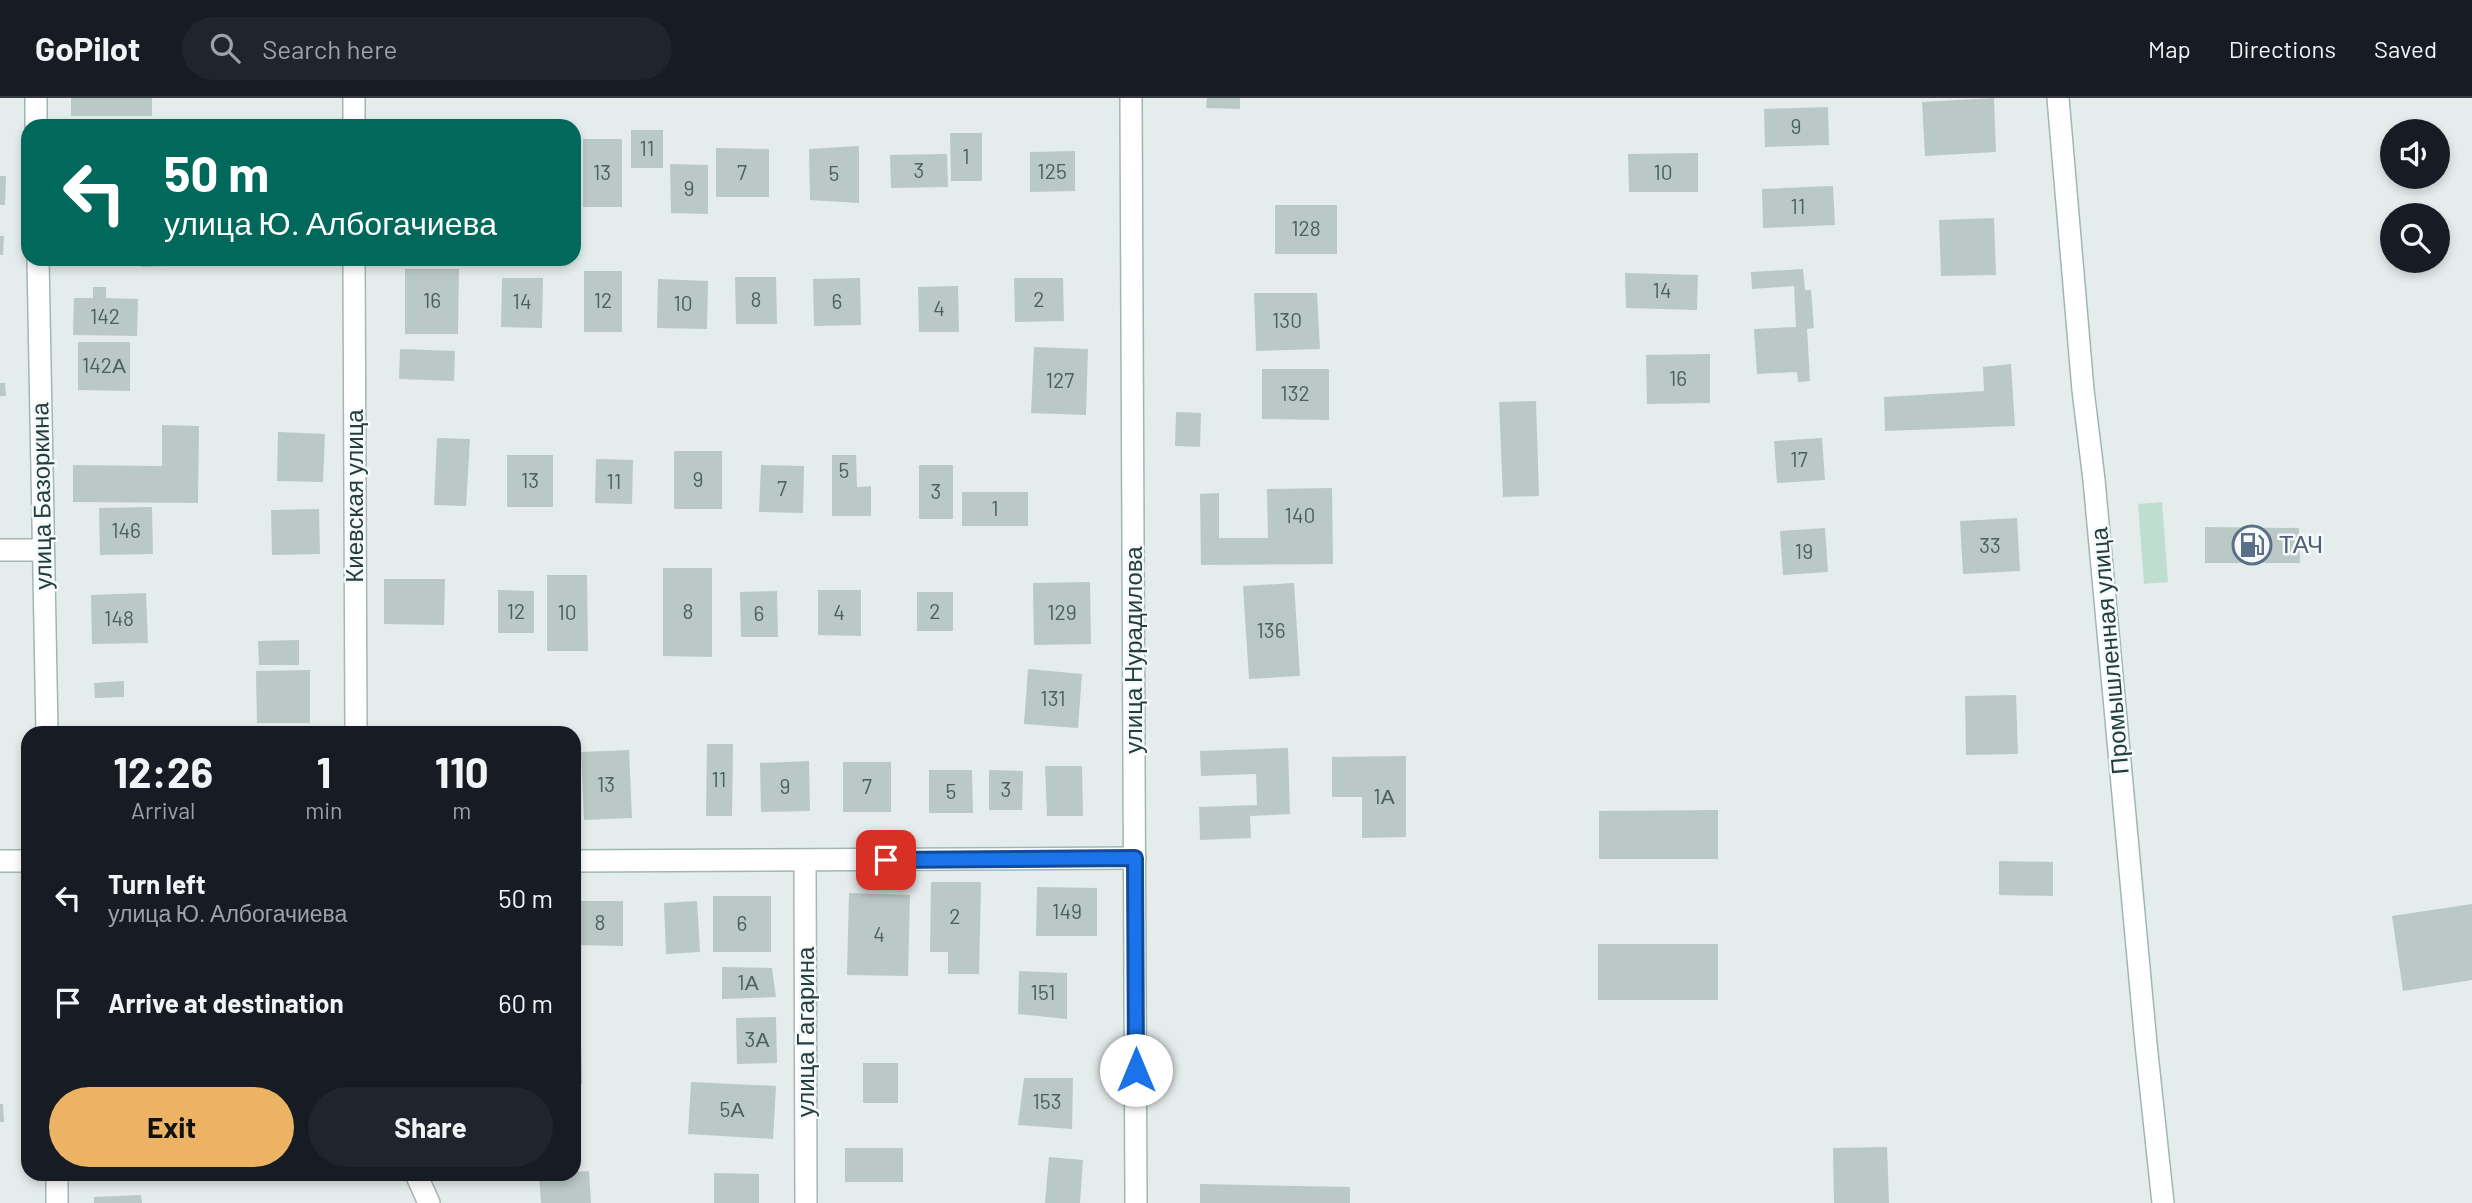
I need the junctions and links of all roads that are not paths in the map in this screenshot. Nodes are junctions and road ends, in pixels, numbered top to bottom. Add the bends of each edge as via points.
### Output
1 (36, 98) edge
2 (354, 98) edge
3 (1131, 98) edge
4 (2058, 98) edge
5 (36, 119) edge
6 (354, 119) edge
7 (38, 266) edge
8 (354, 266) edge
9 (0, 550) edge
10 (43, 550) junction
11 (47, 726) edge
12 (356, 726) edge
13 (1135, 858) junction
14 (0, 861) edge
15 (21, 861) edge
16 (805, 861) junction
17 (581, 862) edge
18 (57, 1181) edge
19 (419, 1181) edge
20 (57, 1203) edge
21 (429, 1203) edge
22 (806, 1203) edge
23 (1136, 1203) edge
24 (2163, 1203) edge

1 - 5 street
2 - 6 street
3 - 13 street, улица Нурадилова
4 - 24 street, Промышленная улица
7 - 10 street, улица Базоркина
8 - 12 street, Киевская улица
9 - 10 street
10 - 11 street, улица Базоркина
13 - 16 street
13 - 23 street, улица Нурадилова
14 - 15 street
16 - 17 street
16 - 22 street, улица Гагарина
18 - 20 street
19 - 21 street

